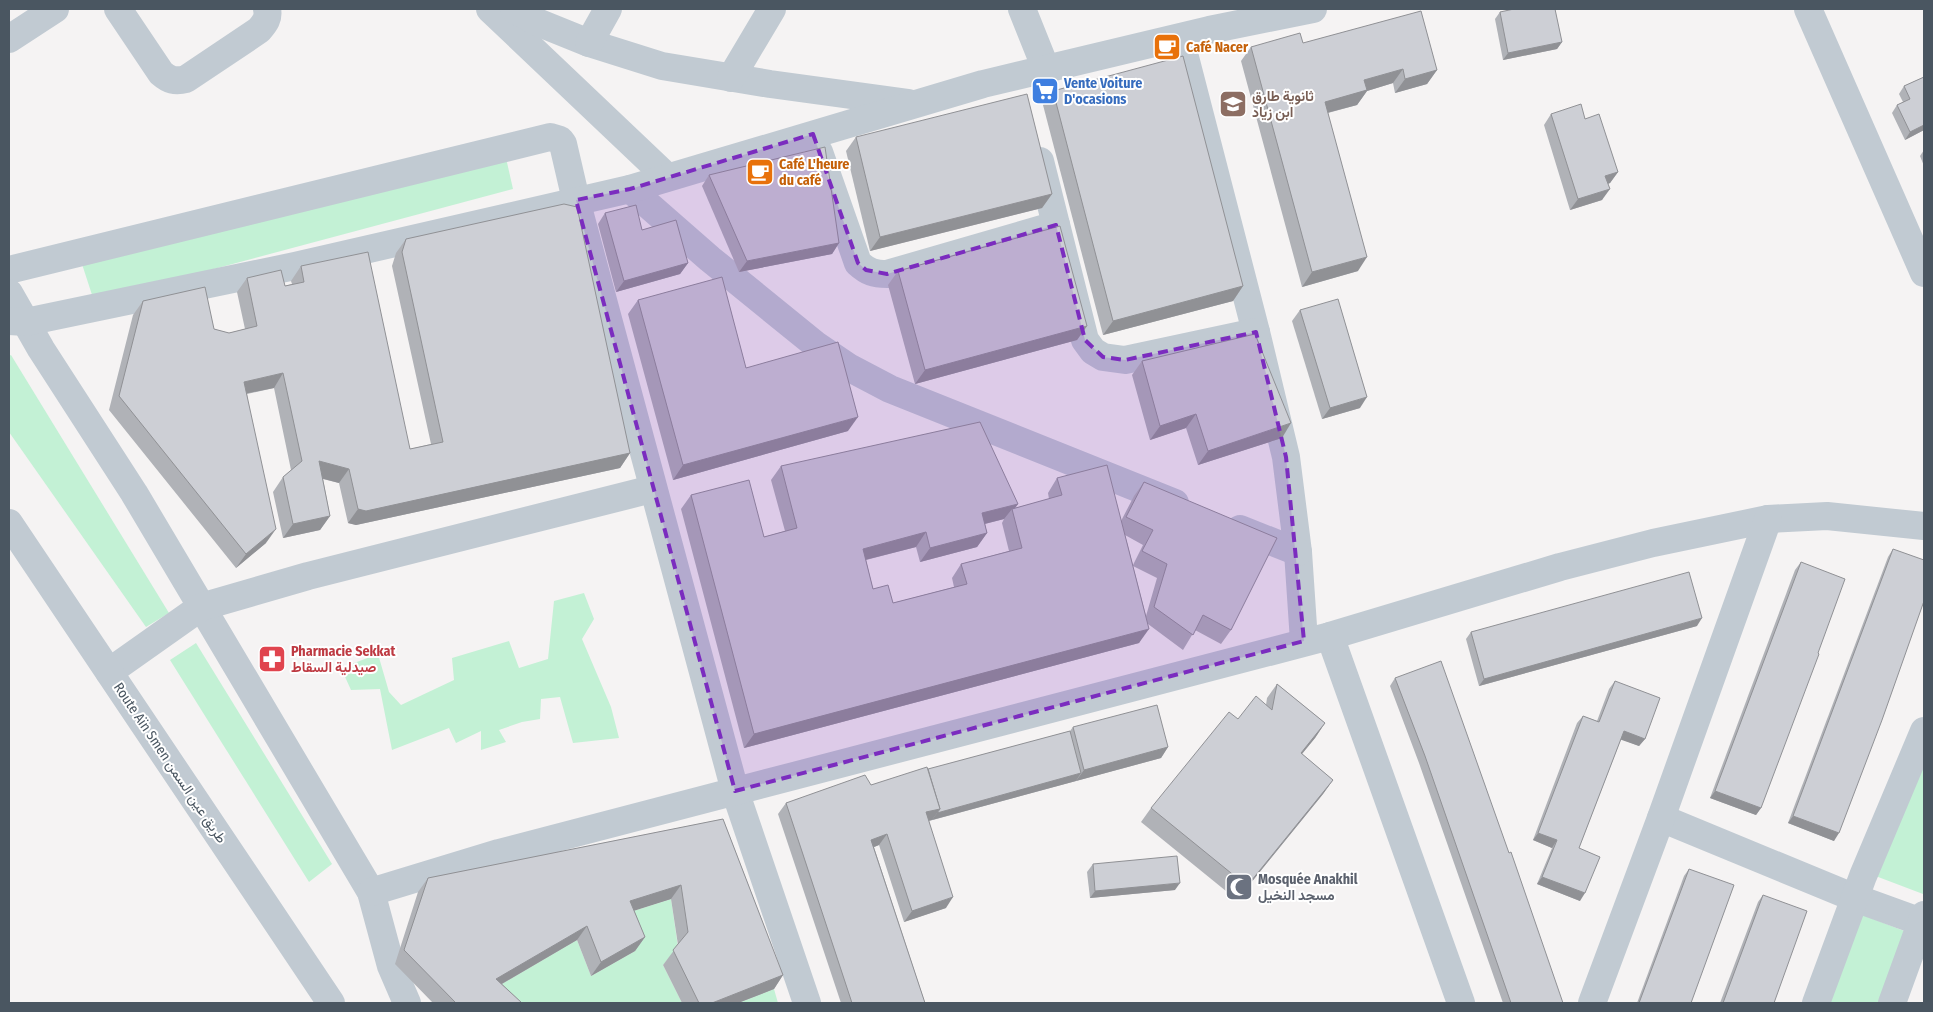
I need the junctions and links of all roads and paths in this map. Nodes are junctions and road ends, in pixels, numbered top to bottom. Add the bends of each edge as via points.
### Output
1 (55, 9) edge
2 (118, 9) edge
3 (267, 9) edge
4 (490, 9) edge
5 (514, 9) edge
6 (608, 9) edge
7 (772, 9) edge
8 (1022, 9) edge
9 (1313, 9) edge
10 (1808, 9) edge
11 (1205, 19) edge
12 (1180, 38) junction
13 (9, 40) edge
14 (589, 43) junction
15 (1046, 70) junction
16 (1019, 76) junction
17 (731, 78) junction
18 (918, 104) junction
19 (1026, 104) edge
20 (813, 134) junction
21 (1035, 141) edge
22 (667, 178) junction
23 (630, 189) junction
24 (576, 200) junction
25 (1056, 225) junction
26 (9, 270) edge
27 (1924, 273) edge
28 (9, 293) edge
29 (18, 322) edge
30 (1256, 332) junction
31 (652, 488) junction
32 (1768, 519) junction
33 (9, 522) edge
34 (1924, 526) edge
35 (1298, 552) junction
36 (201, 607) junction
37 (1317, 638) junction
38 (109, 672) junction
39 (1924, 731) edge
40 (735, 790) junction
41 (1661, 818) junction
42 (371, 892) junction
43 (1855, 898) junction
44 (1923, 920) edge
45 (331, 1003) edge
46 (408, 1003) edge
47 (807, 1003) edge
48 (1461, 1003) edge
49 (1592, 1003) edge
50 (1816, 1003) edge
51 (1892, 1003) edge

1 - 13 street
2 - 3 street via 161,73 167,79 177,81 186,79 259,30 266,21
4 - 22 street
5 - 14 street
6 - 14 street
7 - 17 street
8 - 15 street
9 - 11 street
10 - 27 street
11 - 12 street
12 - 15 street
12 - 30 street
14 - 17 street via 662,66
15 - 16 street
16 - 18 street
16 - 19 street
17 - 18 street
18 - 20 street
20 - 22 street
20 - 25 street via 858,264 874,274 887,274
21 - 25 street
22 - 23 street
23 - 24 street
23 - 35 street via 710,259 816,345 850,368 890,389
24 - 26 street via 563,144 550,137
24 - 29 street via 295,266
24 - 31 street
25 - 30 street via 1085,340 1102,357 1125,360
28 - 29 street
29 - 36 street via 41,349 134,493
30 - 35 street via 1286,457
31 - 36 street via 308,576
31 - 40 street
32 - 34 street via 1827,516
32 - 37 street via 1560,566
32 - 41 street
33 - 38 street, Route Aïn Smen طريق عين السمن
35 - 37 street
36 - 38 street
36 - 42 street
37 - 40 street via 1006,722
37 - 48 street
38 - 45 street, Route Aïn Smen طريق عين السمن
39 - 43 street
40 - 42 street via 499,853
40 - 47 street
41 - 43 street
41 - 49 street
42 - 46 street via 391,966
43 - 44 street
43 - 50 street
44 - 51 street

